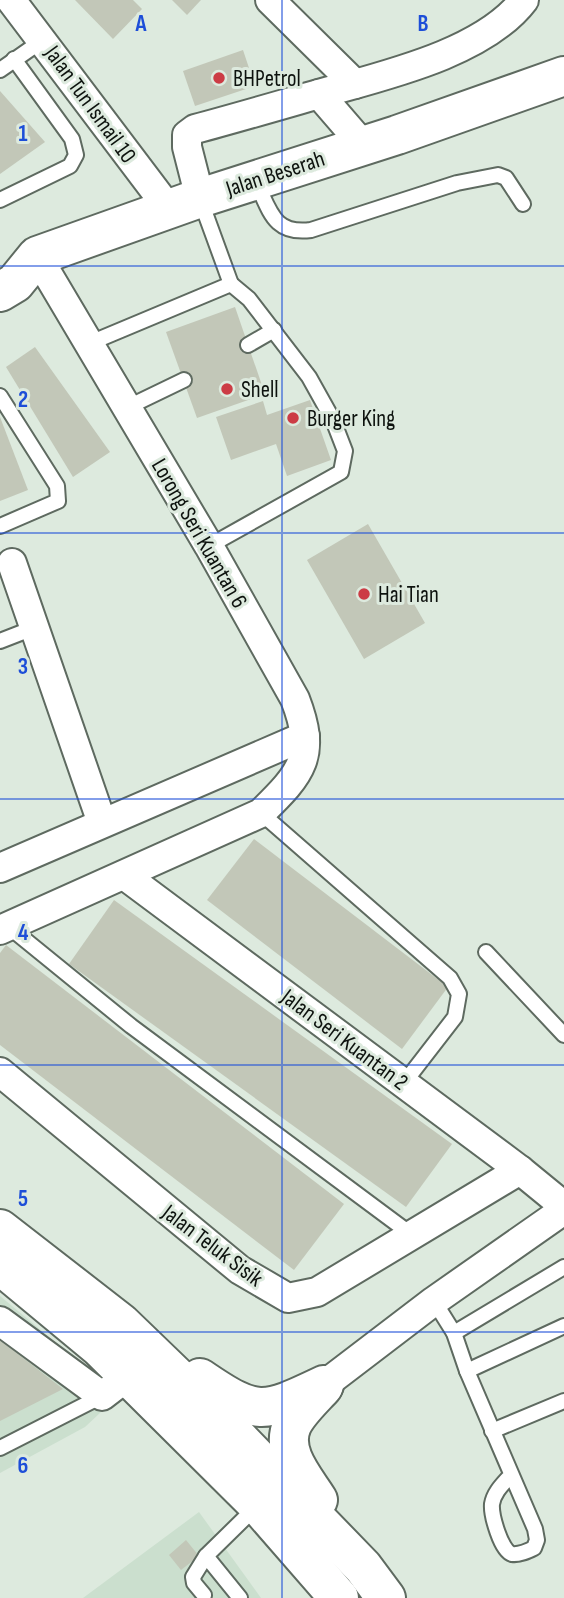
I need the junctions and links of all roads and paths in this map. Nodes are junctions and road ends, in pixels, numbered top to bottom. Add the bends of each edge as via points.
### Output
1 (11, 0) edge
2 (270, 0) edge
3 (524, 0) edge
4 (43, 40) junction
5 (14, 59) junction
6 (0, 70) edge
7 (558, 75) edge
8 (355, 84) junction
9 (319, 94) junction
10 (363, 145) junction
11 (255, 180) junction
12 (0, 200) edge
13 (184, 204) junction
14 (523, 204) dead end
15 (18, 257) edge
16 (231, 284) junction
17 (0, 292) edge
18 (274, 330) junction
19 (90, 344) junction
20 (248, 345) dead end
21 (184, 380) dead end
22 (0, 396) edge
23 (126, 408) junction
24 (0, 527) edge
25 (209, 546) junction
26 (12, 563) dead end
27 (36, 628) junction
28 (0, 641) edge
29 (305, 736) junction
30 (261, 813) junction
31 (102, 823) junction
32 (0, 868) edge
33 (124, 875) junction
34 (4, 928) edge
35 (486, 952) dead end
36 (564, 1034) edge
37 (0, 1072) edge
38 (404, 1083) junction
39 (520, 1170) junction
40 (564, 1208) edge
41 (0, 1229) edge
42 (412, 1235) junction
43 (0, 1265) edge
44 (564, 1266) edge
45 (434, 1301) junction
46 (0, 1321) edge
47 (121, 1323) junction
48 (564, 1326) edge
49 (454, 1333) junction
50 (467, 1371) junction
51 (324, 1385) junction
52 (115, 1386) junction
53 (564, 1401) edge
54 (492, 1431) junction
55 (0, 1448) edge
56 (510, 1476) junction
57 (258, 1505) junction
58 (290, 1542) junction
59 (206, 1556) junction
60 (363, 1567) junction
61 (204, 1595) dead end
62 (240, 1598) edge
63 (326, 1598) edge
64 (339, 1598) edge
65 (386, 1598) edge

1 - 4 street, Jalan Tun Ismail 10
2 - 8 street
3 - 8 street via 512,16 468,43 414,67
4 - 5 lane
4 - 13 street, Jalan Tun Ismail 10
5 - 6 lane
5 - 12 lane via 72,138 76,155 69,166
7 - 10 main road, Jalan Beserah
8 - 9 street
9 - 10 street
9 - 13 street via 187,135
10 - 11 main road, Jalan Beserah
11 - 13 main road, Jalan Beserah
11 - 14 lane via 282,228 297,232 498,175 506,178
13 - 15 main road, Jalan Beserah
13 - 16 lane
15 - 17 main road via 15,283
15 - 19 street, Lorong Seri Kuantan 6
16 - 18 lane
16 - 19 lane
18 - 20 lane
18 - 25 lane via 309,377 333,420 345,451 341,472
19 - 23 street, Lorong Seri Kuantan 6
21 - 23 lane
22 - 24 lane via 57,486 58,501
23 - 25 street, Lorong Seri Kuantan 6
25 - 29 street, Lorong Seri Kuantan 6 via 295,699
26 - 27 street
27 - 28 lane
27 - 31 street
29 - 30 street, Lorong Seri Kuantan 6 via 301,768
29 - 31 street
30 - 33 street, Lorong Seri Kuantan 6
30 - 38 lane via 450,978 458,994 455,1017
31 - 32 street
33 - 34 street, Lorong Seri Kuantan 6
33 - 38 street, Jalan Seri Kuantan 2
34 - 42 lane
35 - 36 lane
37 - 42 street, Jalan Teluk Sisik via 240,1270 288,1298 317,1292
38 - 39 street, Jalan Seri Kuantan 2
39 - 40 street, Jalan Seri Kuantan 2
39 - 42 street, Jalan Teluk Sisik
40 - 45 street
41 - 47 main road
43 - 52 main road via 99,1347
44 - 49 lane
45 - 49 lane
45 - 51 street
46 - 52 street
47 - 51 main road via 236,1402 252,1407 273,1407
47 - 60 main road
48 - 50 lane
49 - 50 lane
50 - 54 lane
51 - 60 main road via 292,1425 288,1441 295,1465
52 - 55 lane
52 - 57 main road
53 - 54 lane
54 - 56 lane
56 - 56 lane via 492,1503 494,1521 504,1548 512,1554 524,1553 534,1548 537,1540
57 - 58 main road
57 - 59 lane
58 - 63 main road
58 - 64 main road
59 - 61 lane via 193,1577
59 - 62 lane
60 - 65 main road

